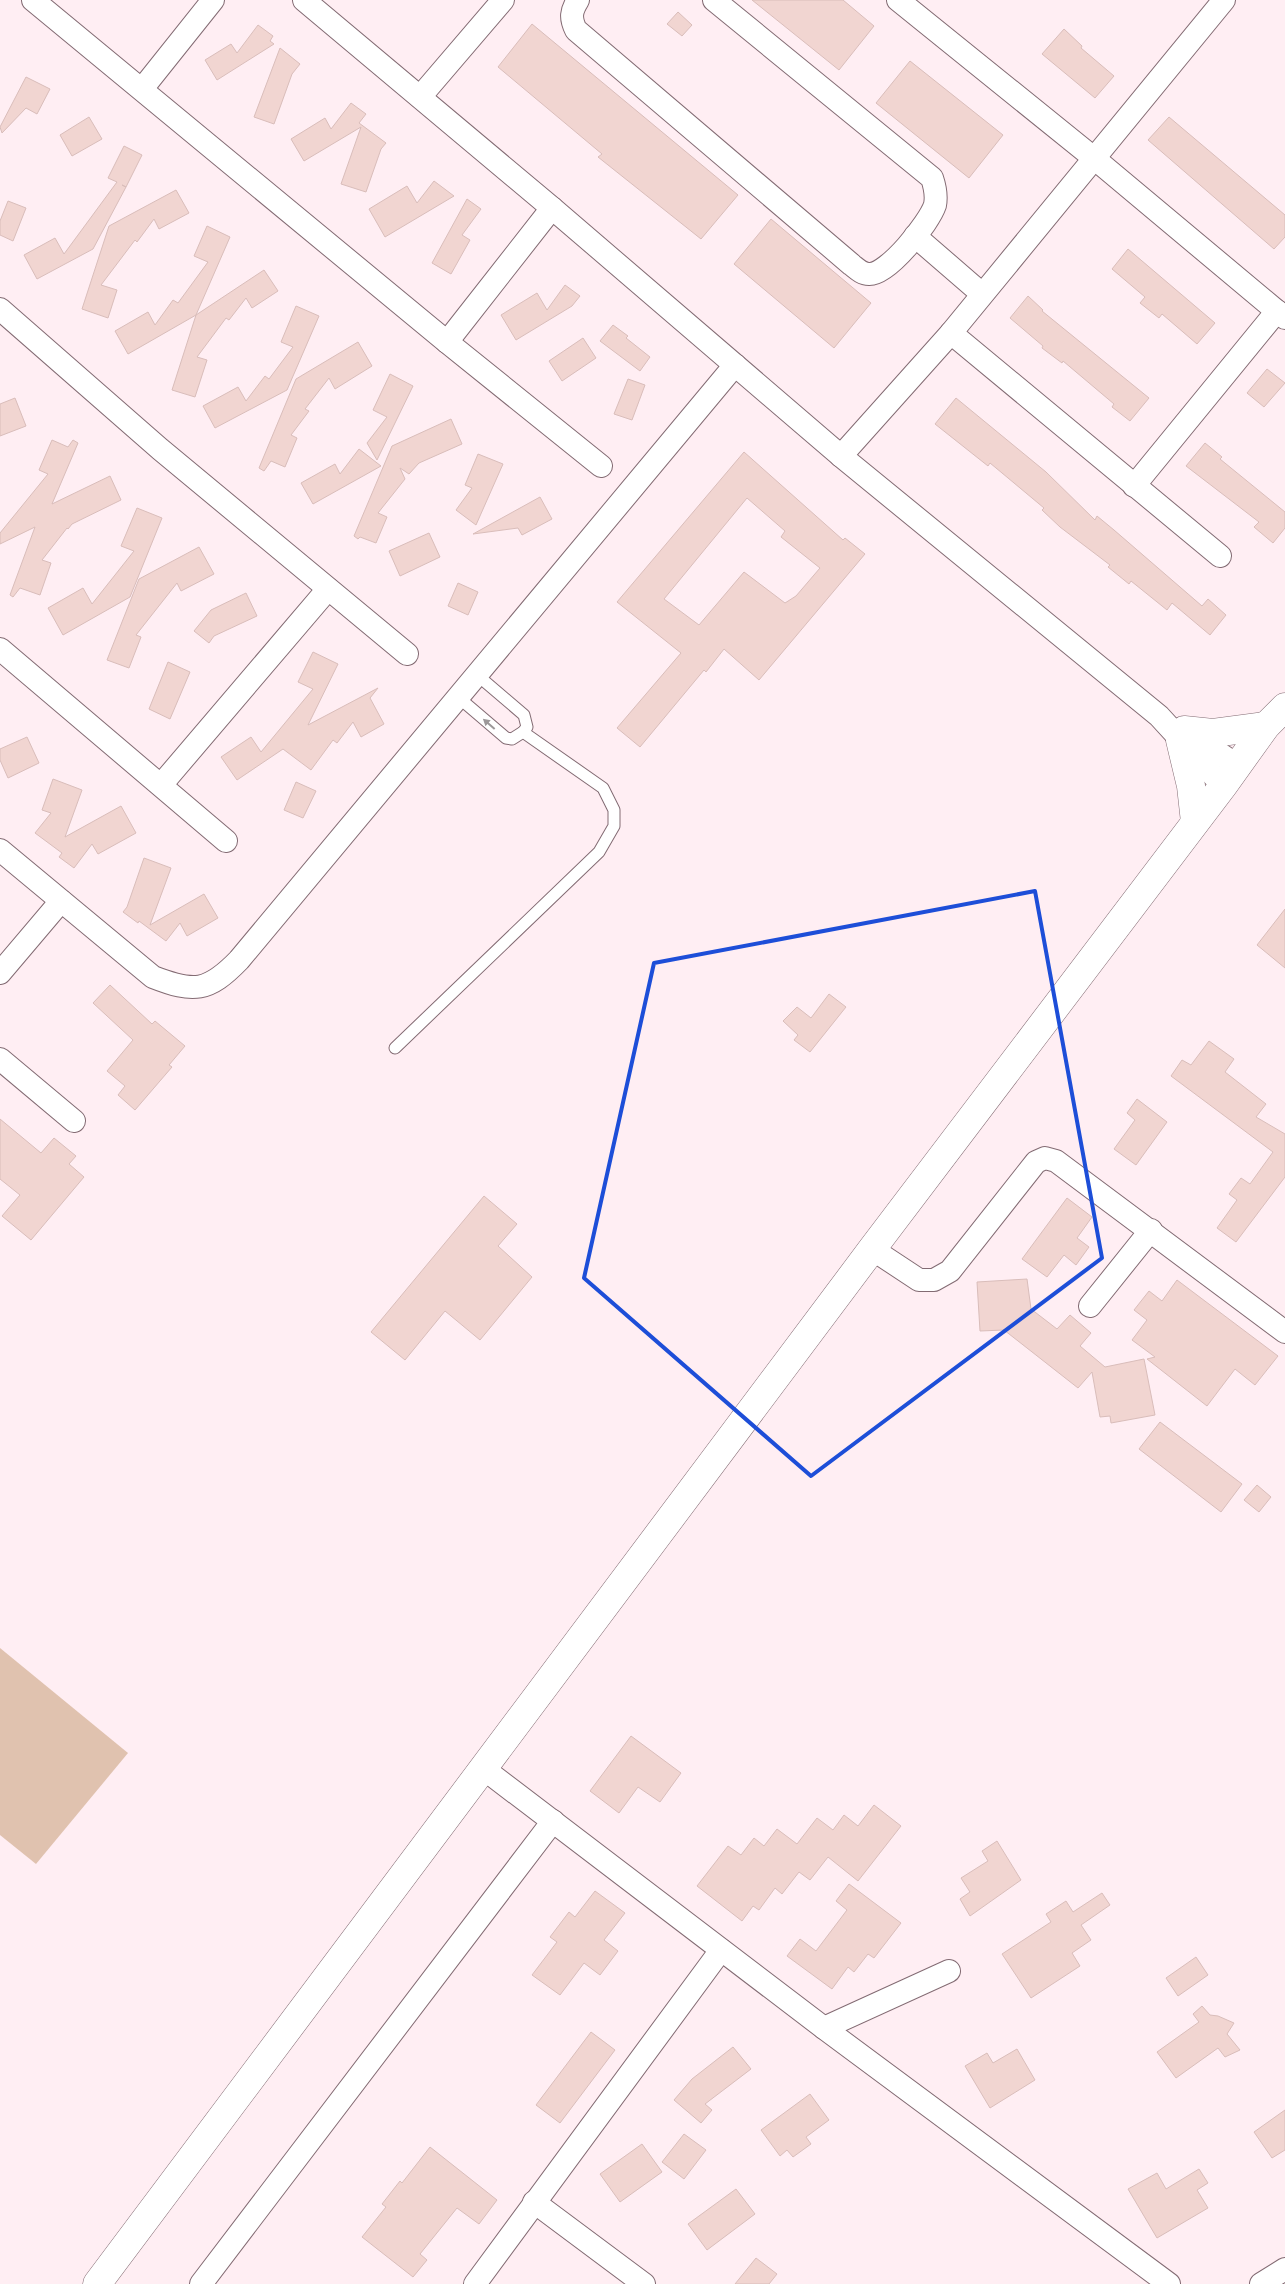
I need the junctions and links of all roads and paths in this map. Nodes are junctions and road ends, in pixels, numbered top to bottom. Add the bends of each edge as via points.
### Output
1 (33, 0) edge
2 (213, 0) edge
3 (503, 0) edge
4 (578, 0) edge
5 (714, 0) edge
6 (1224, 0) edge
7 (307, 1) edge
8 (909, 4) edge
9 (142, 89) junction
10 (420, 97) junction
11 (1095, 159) junction
12 (552, 208) junction
13 (915, 236) junction
14 (982, 294) junction
15 (0, 309) edge
16 (1281, 314) edge
17 (951, 333) junction
18 (447, 342) junction
19 (735, 365) junction
20 (841, 456) junction
21 (602, 466) dead end
22 (1134, 486) junction
23 (1220, 556) dead end
24 (328, 589) junction
25 (0, 649) edge
26 (407, 654) dead end
27 (476, 674) junction
28 (458, 697) junction
29 (1275, 720) edge
30 (523, 732) junction
31 (1182, 735) junction
32 (1231, 776) junction
33 (162, 785) junction
34 (1194, 822) junction
35 (226, 841) dead end
36 (0, 850) edge
37 (61, 901) junction
38 (0, 973) edge
39 (396, 1048) dead end
40 (0, 1059) edge
41 (74, 1122) dead end
42 (1151, 1230) junction
43 (872, 1250) junction
44 (1090, 1306) dead end
45 (1285, 1332) edge
46 (484, 1769) junction
47 (553, 1821) junction
48 (721, 1950) junction
49 (949, 1971) dead end
50 (824, 2028) junction
51 (534, 2202) junction
52 (1285, 2269) edge
53 (97, 2284) edge
54 (201, 2284) edge
55 (475, 2284) edge
56 (644, 2284) edge
57 (1168, 2284) edge
58 (1261, 2284) edge

1 - 9 street
2 - 9 street
3 - 10 street
4 - 13 street via 571,21 576,30 863,273 878,272
5 - 13 street via 932,178 936,189 935,204 930,217
6 - 11 street
7 - 10 street
8 - 11 street
9 - 18 street
10 - 12 street
11 - 14 street
11 - 16 street
12 - 18 street
12 - 19 street
13 - 14 street
14 - 17 street
15 - 24 street via 160,449
16 - 22 street
17 - 20 street
17 - 22 street
18 - 21 street
19 - 20 street
19 - 27 street
20 - 31 street
22 - 23 street
24 - 26 street
24 - 33 street
25 - 33 street
27 - 28 street
27 - 30 lane via 524,715 526,728
30 -> 28 lane via 512,739 506,738
28 - 37 street via 240,960 221,978 194,988 153,977
29 - 31 street via 1213,733
29 - 32 street
30 - 39 lane via 603,788 614,810 614,826 599,852
31 - 32 street
31 - 34 street
32 - 34 street
33 - 35 street
34 - 43 street
36 - 37 street
37 - 38 street
40 - 41 street
42 - 43 street via 1056,1161 1045,1158 1036,1162 950,1270 934,1280 919,1280
42 - 44 street
42 - 45 street
43 - 46 street
46 - 47 street
46 - 53 street
47 - 48 street
47 - 54 street
48 - 50 street
48 - 51 street
49 - 50 street
50 - 57 street
51 - 55 street
51 - 56 street
52 - 58 street

